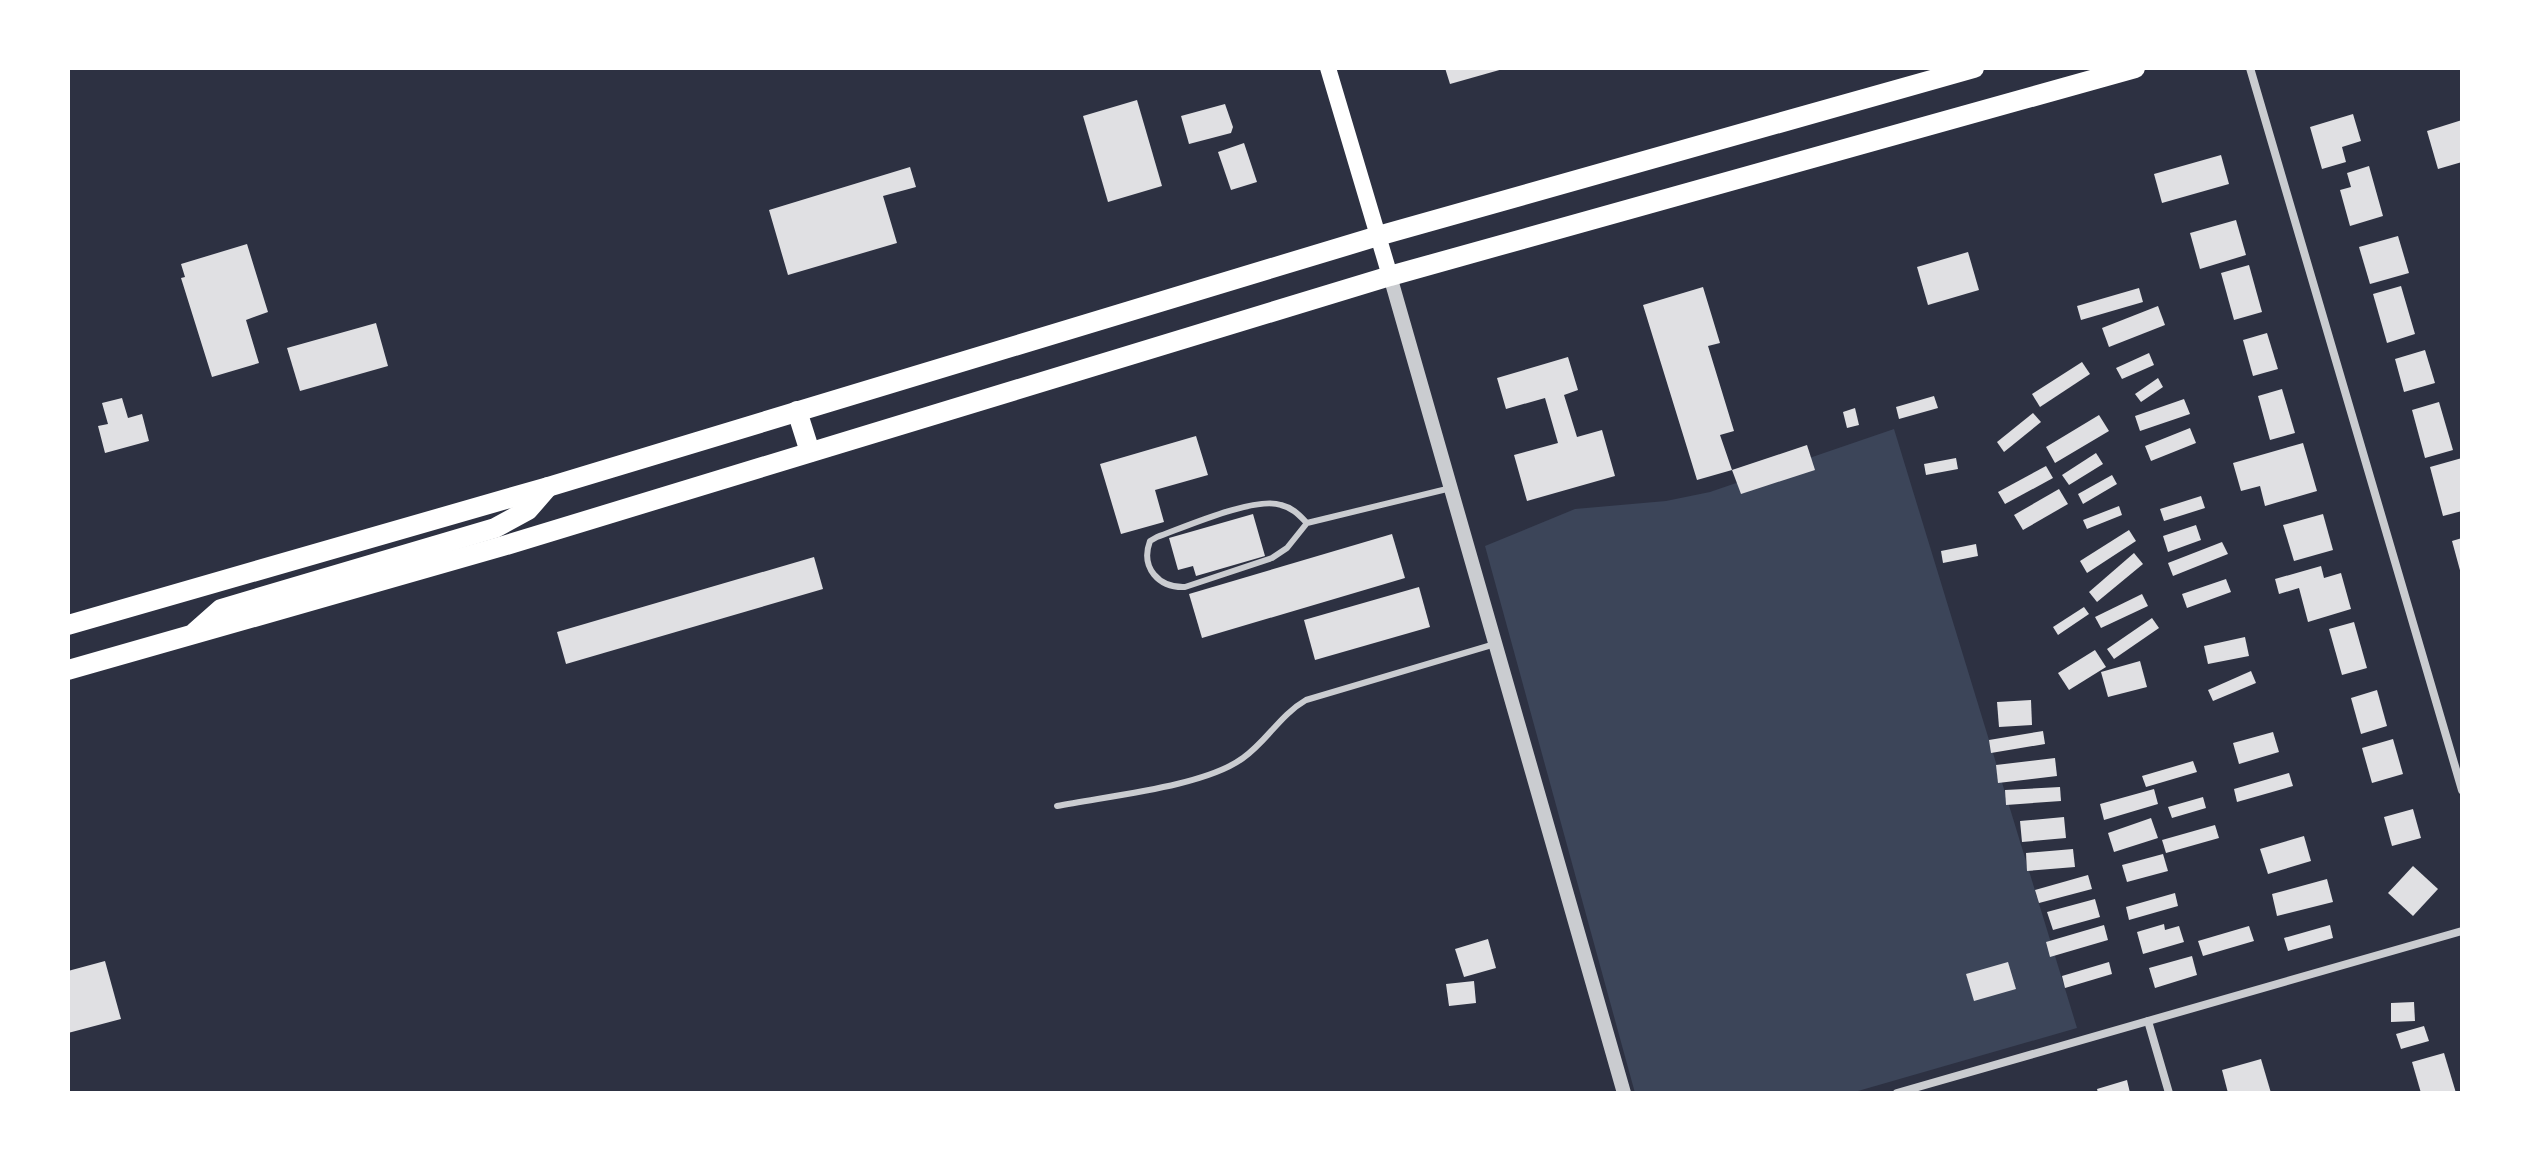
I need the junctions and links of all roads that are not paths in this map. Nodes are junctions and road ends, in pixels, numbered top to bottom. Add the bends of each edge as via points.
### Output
1 (1328, 68) edge
2 (1974, 68) edge
3 (2135, 68) edge
4 (2250, 68) edge
5 (1378, 236) junction
6 (1390, 276) junction
7 (797, 411) junction
8 (810, 452) junction
9 (548, 487) junction
10 (1451, 488) junction
11 (1307, 523) junction
12 (68, 625) edge
13 (191, 635) junction
14 (1496, 644) junction
15 (68, 670) edge
16 (2462, 790) edge
17 (1057, 806) dead end
18 (2461, 931) edge
19 (2462, 942) edge
20 (2148, 1021) junction
21 (1624, 1093) edge
22 (1897, 1093) edge
23 (2169, 1093) edge

1 - 5 main road
2 - 5 main road
3 - 6 main road
4 - 16 street
5 - 6 main road
5 - 7 main road
6 - 8 main road
6 - 10 street
7 - 8 main road
7 - 9 main road
8 - 13 main road
9 - 12 main road
9 - 13 main road via 528,510 495,528 221,609
10 - 11 lane
10 - 14 street
11 - 11 lane via 1272,558 1185,587 1159,581 1147,556 1150,541 1157,537 1260,504 1281,504
13 - 15 main road
14 - 17 lane via 1306,700 1289,710 1242,759 1221,770
14 - 21 street
18 - 19 street
18 - 20 street
20 - 22 street
20 - 23 street

